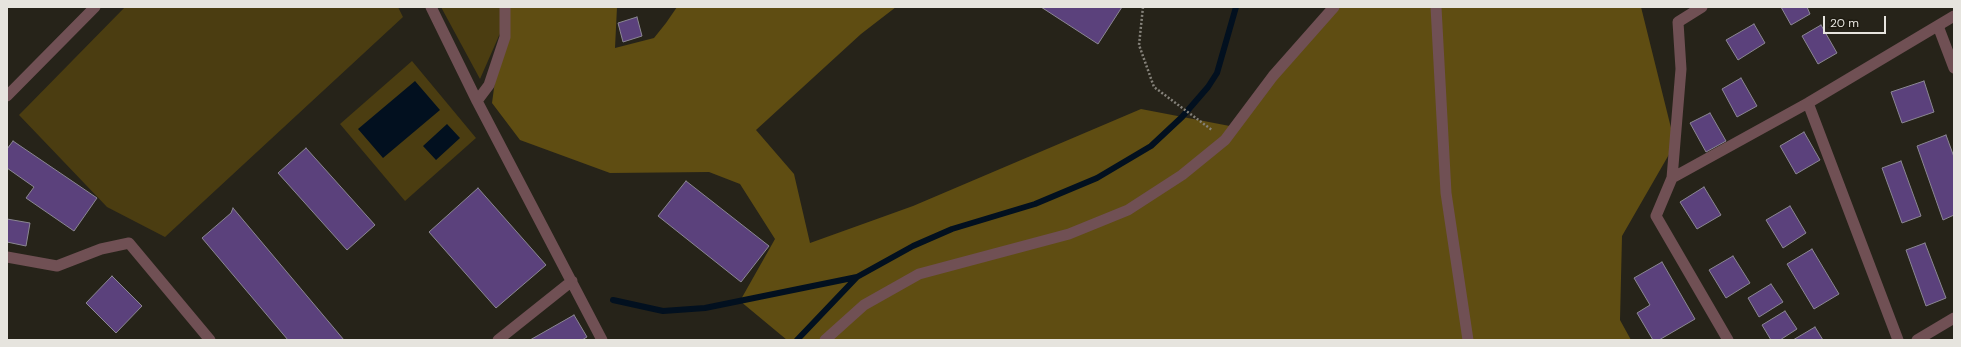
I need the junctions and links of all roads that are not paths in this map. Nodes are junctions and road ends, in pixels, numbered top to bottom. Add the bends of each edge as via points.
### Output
1 (95, 7) edge
2 (431, 7) edge
3 (505, 7) edge
4 (1334, 7) edge
5 (1436, 7) edge
6 (1702, 7) edge
7 (1954, 16) edge
8 (1938, 26) junction
9 (1954, 68) edge
10 (7, 96) edge
11 (477, 101) junction
12 (1808, 103) junction
13 (1672, 178) junction
14 (7, 257) edge
15 (572, 281) junction
16 (1954, 318) edge
17 (210, 340) edge
18 (498, 340) edge
19 (602, 340) edge
20 (825, 340) edge
21 (1468, 340) edge
22 (1728, 340) edge
23 (1898, 340) edge
24 (1916, 340) edge

1 - 10 street
2 - 11 street
3 - 11 street via 505,37 489,85
4 - 20 street via 1273,76 1225,140 1182,175 1128,210 1069,234 919,274 864,305
5 - 21 street via 1446,193
6 - 13 street via 1678,22 1681,69
7 - 8 street
8 - 9 street
8 - 12 street
11 - 15 street
12 - 13 street
12 - 23 street
13 - 22 street via 1656,216
14 - 17 street via 57,266 101,248 129,243
15 - 18 street
15 - 19 street
16 - 24 street

